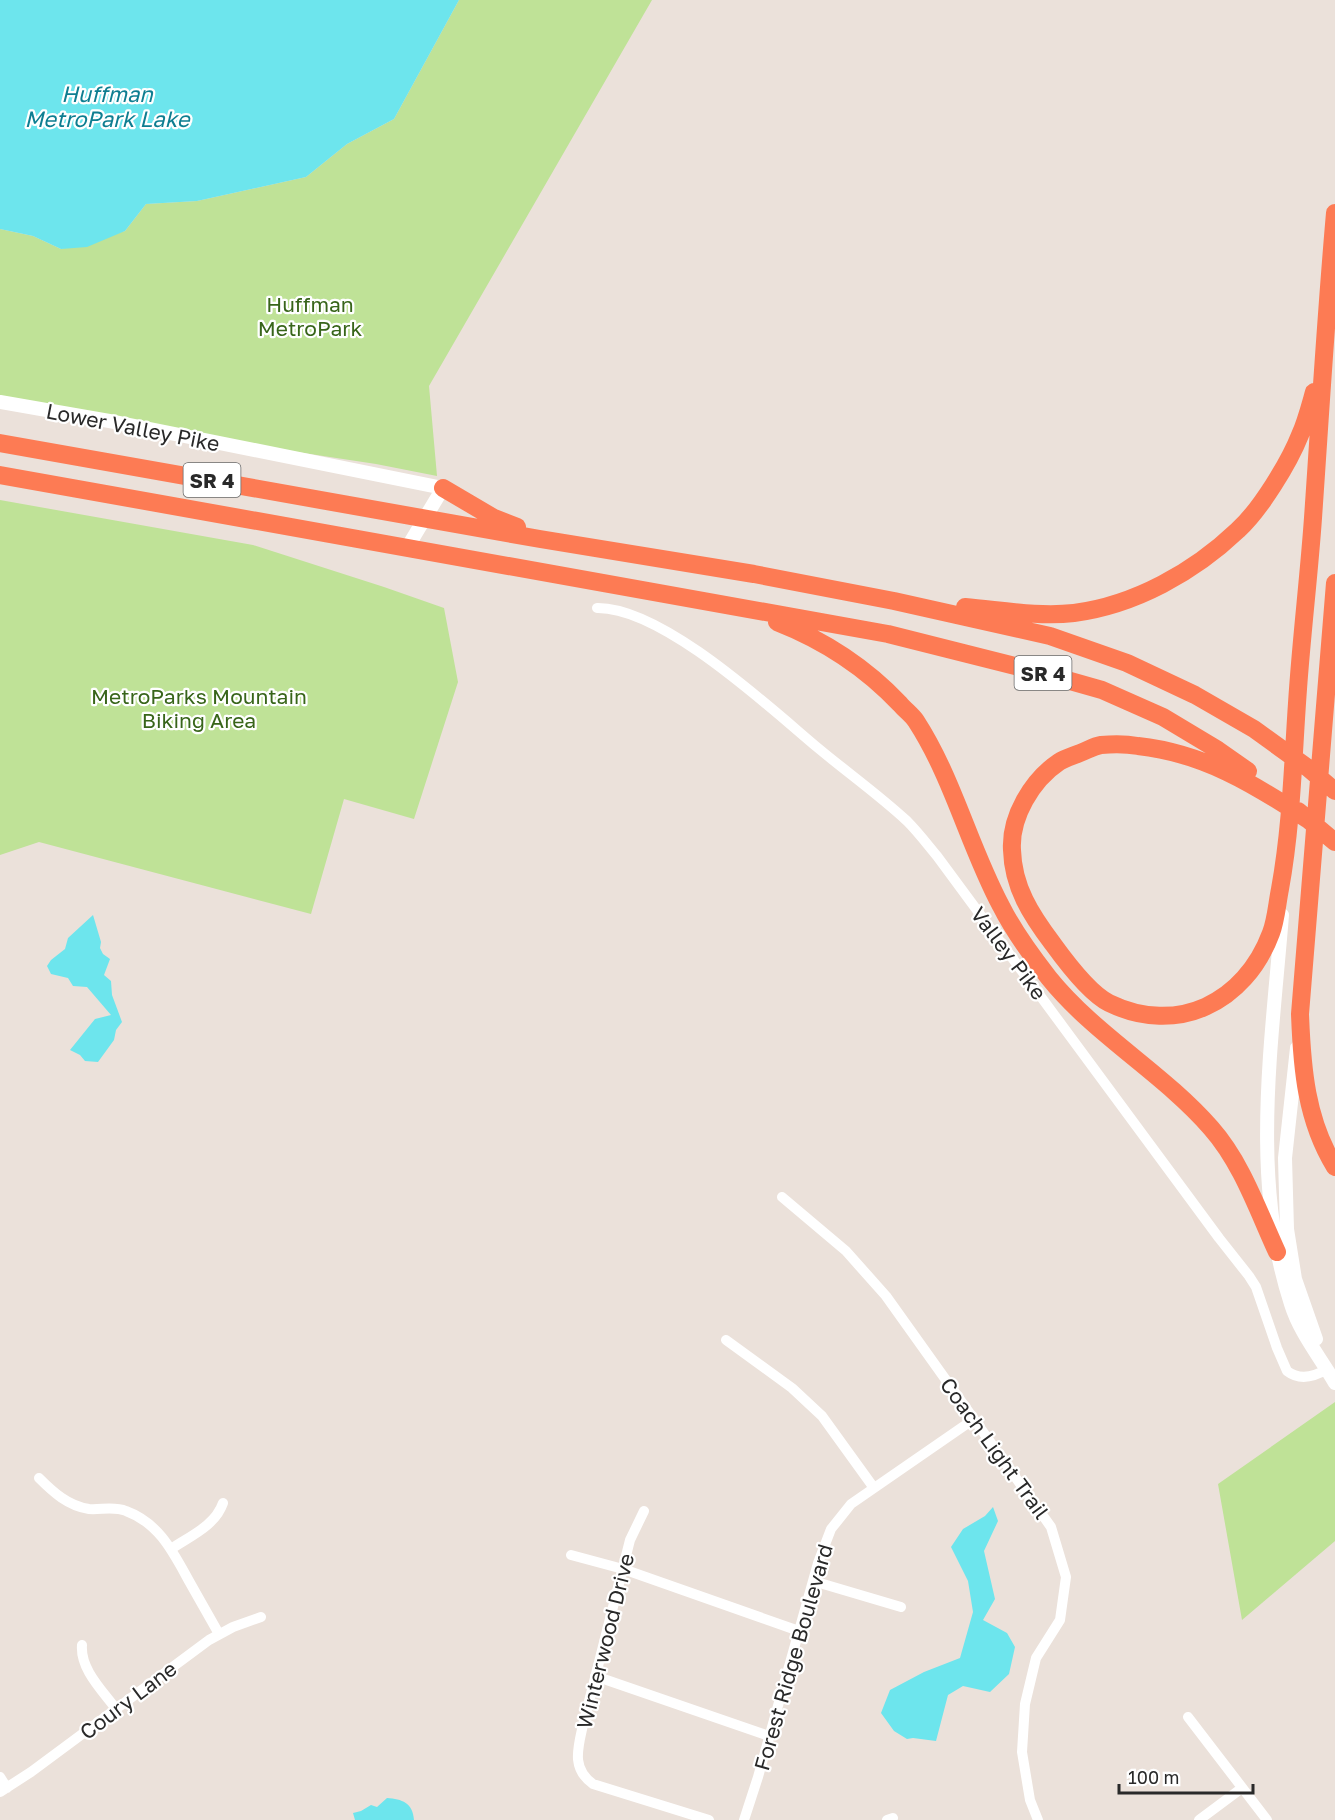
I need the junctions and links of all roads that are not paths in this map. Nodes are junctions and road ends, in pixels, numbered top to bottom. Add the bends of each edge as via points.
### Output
1 (1335, 213) edge
2 (1323, 361) junction
3 (0, 402) edge
4 (0, 443) edge
5 (0, 475) edge
6 (443, 488) junction
7 (424, 518) junction
8 (540, 539) junction
9 (407, 548) junction
10 (1335, 583) edge
11 (894, 601) junction
12 (597, 608) dead end
13 (744, 610) junction
14 (1335, 660) edge
15 (1322, 738) junction
16 (1308, 768) junction
17 (1335, 784) edge
18 (1335, 791) edge
19 (1307, 819) junction
20 (1335, 842) edge
21 (1288, 847) junction
22 (1300, 1014) junction
23 (1335, 1167) edge
24 (782, 1197) dead end
25 (1277, 1252) junction
26 (726, 1340) dead end
27 (1327, 1369) junction
28 (1335, 1383) edge
29 (974, 1419) junction
30 (39, 1478) dead end
31 (874, 1488) junction
32 (224, 1503) dead end
33 (644, 1511) dead end
34 (171, 1549) junction
35 (571, 1555) dead end
36 (622, 1569) junction
37 (813, 1581) junction
38 (901, 1607) dead end
39 (261, 1617) dead end
40 (799, 1631) junction
41 (219, 1634) junction
42 (82, 1645) dead end
43 (595, 1676) junction
44 (116, 1709) junction
45 (1188, 1717) dead end
46 (769, 1736) junction
47 (0, 1777) edge
48 (1242, 1788) junction
49 (3, 1790) edge
50 (709, 1820) edge
51 (744, 1820) edge
52 (1038, 1820) edge
53 (1199, 1820) edge
54 (1267, 1820) edge

1 - 2 highway
2 - 11 highway via 1301,435 1275,483 1240,529 1199,562 1158,587 1074,613
2 - 21 highway
3 - 6 street, Lower Valley Pike
4 - 7 highway, SR 4
5 - 9 highway, SR 4
6 - 7 street
6 - 8 highway
7 - 8 highway, SR 4
7 - 9 street
8 - 11 highway, SR 4
9 - 13 highway, SR 4
10 - 15 highway
11 - 16 highway, SR 4 via 1050,636 1127,663 1196,695 1254,729
12 - 27 street, Valley Pike via 638,618 692,647 872,790 914,829 1250,1276 1287,1371 1302,1377
13 - 19 highway, SR 4 via 888,634 1102,690 1163,717 1218,750
13 - 25 highway via 818,641 852,662 915,720 1000,906 1023,943 1050,980 1092,1022 1212,1129 1236,1165
14 - 15 highway
15 - 22 highway
16 - 17 highway
16 - 18 highway, SR 4
19 - 20 highway, SR 4
19 - 21 highway via 1228,770 1182,754 1137,746 1100,745 1060,761 1034,786 1016,815 1011,848 1016,879 1031,915 1074,971 1106,1001 1158,1017 1193,1012 1224,998 1250,971 1272,931
21 - 25 street via 1269,1083 1268,1176
22 - 23 highway via 1309,1104 1318,1135
22 - 27 street via 1284,1158 1287,1229 1295,1279
24 - 29 street, Coach Light Trail via 846,1251 886,1296
25 - 27 street via 1291,1306
26 - 31 street via 792,1388 822,1416
27 - 28 street
29 - 31 street, Forest Ridge Boulevard
29 - 52 street, Coach Light Trail via 1051,1527 1066,1577 1060,1620 1036,1658 1025,1704 1022,1752 1030,1800
30 - 34 street via 75,1505 124,1510 142,1518
31 - 37 street, Forest Ridge Boulevard via 851,1504 831,1529
32 - 34 street via 205,1527
33 - 36 street, Winterwood Drive
34 - 41 street
35 - 36 street
36 - 40 street
36 - 43 street, Winterwood Drive
37 - 38 street
37 - 40 street, Forest Ridge Boulevard
39 - 41 street, Coury Lane
40 - 46 street, Forest Ridge Boulevard
41 - 44 street, Coury Lane
42 - 44 street via 86,1668
43 - 46 street
43 - 50 street, Winterwood Drive via 576,1755 582,1773 593,1784
44 - 49 street, Coury Lane
45 - 48 street
46 - 51 street, Forest Ridge Boulevard
47 - 49 street
48 - 53 street
48 - 54 street

